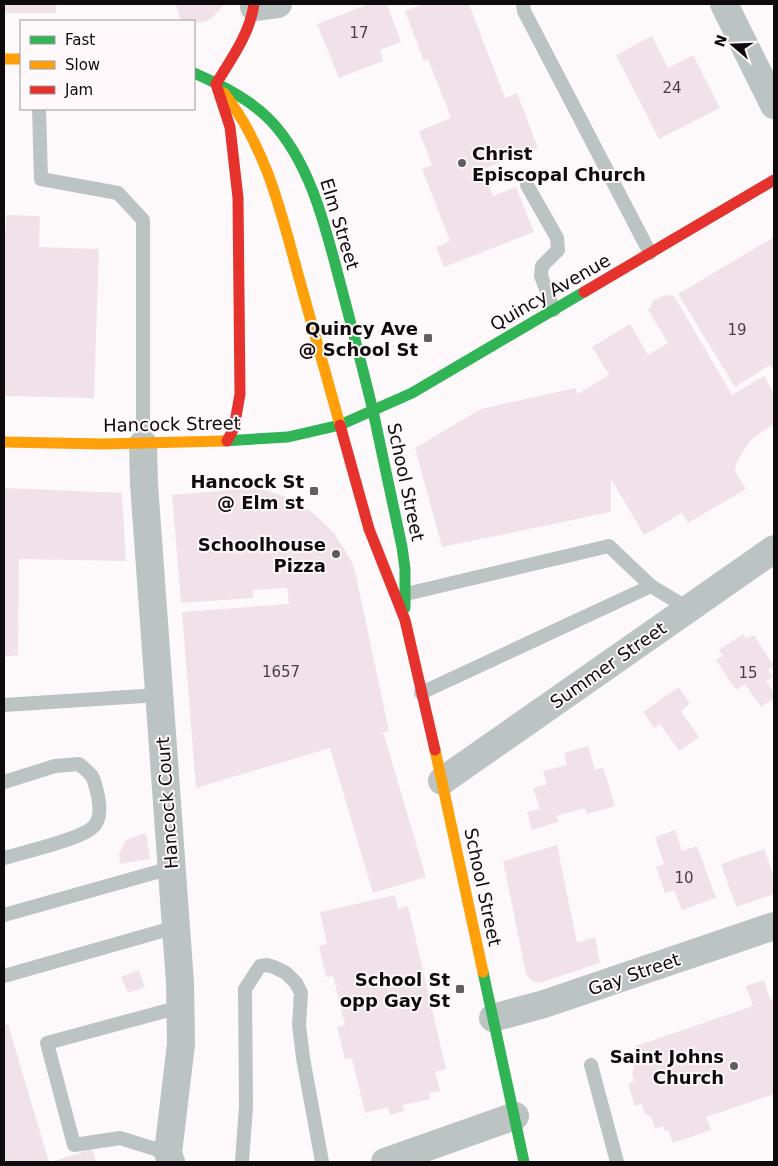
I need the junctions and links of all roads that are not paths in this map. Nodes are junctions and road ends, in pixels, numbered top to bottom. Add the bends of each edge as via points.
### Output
1 (524, 4) edge
2 (724, 4) edge
3 (262, 5) edge
4 (20, 58) edge
5 (4, 59) edge
6 (195, 74) edge
7 (216, 84) junction
8 (774, 105) edge
9 (39, 110) edge
10 (774, 180) edge
11 (527, 185) dead end
12 (650, 253) junction
13 (554, 310) junction
14 (373, 411) junction
15 (340, 425) junction
16 (227, 441) junction
17 (4, 442) edge
18 (143, 444) junction
19 (774, 549) edge
20 (651, 586) junction
21 (406, 594) junction
22 (689, 609) junction
23 (405, 620) junction
24 (421, 693) junction
25 (159, 695) junction
26 (4, 705) edge
27 (442, 781) junction
28 (4, 782) edge
29 (4, 858) edge
30 (171, 868) junction
31 (4, 915) edge
32 (774, 926) edge
33 (176, 927) junction
34 (4, 976) edge
35 (180, 1008) junction
36 (493, 1018) junction
37 (591, 1065) dead end
38 (514, 1116) junction
39 (169, 1158) edge
40 (242, 1162) edge
41 (322, 1162) edge
42 (385, 1162) edge
43 (524, 1162) edge
44 (617, 1162) edge

1 - 12 lane via 524,11
2 - 8 street
3 - 7 main road
4 - 5 main road
6 - 7 main road, Elm Street
7 - 14 main road, Elm Street via 264,114 302,164 328,239
7 - 15 main road via 238,112 274,190
7 - 16 main road via 230,127 238,198 240,394 234,428
9 - 18 lane via 41,179 118,193 143,220
10 - 12 main road, Quincy Avenue
11 - 13 lane via 557,238 558,250 542,266 541,276
12 - 13 main road, Quincy Avenue
13 - 14 main road, Quincy Avenue via 412,393
14 - 15 main road, Quincy Avenue
14 - 21 main road, School Street via 402,547
15 - 16 main road, Hancock Street via 288,437
15 - 23 main road, School Street via 369,529
16 - 18 main road, Hancock Street
17 - 18 main road, Hancock Street
18 - 25 street, Hancock Court
19 - 22 street, Summer Street
20 - 21 lane via 610,546
20 - 22 lane
20 - 24 lane
21 - 23 main road, School Street
22 - 27 street, Summer Street
23 - 24 main road, School Street
24 - 27 main road, School Street
25 - 26 lane
25 - 30 street, Hancock Court
27 - 36 main road, School Street
28 - 29 lane via 55,766 79,764 93,776 100,813 93,827 82,835
30 - 31 lane
30 - 33 street, Hancock Court
32 - 36 street, Gay Street via 544,1004
33 - 34 lane
33 - 35 street, Hancock Court
35 - 39 street, Hancock Court via 181,1044
35 - 39 lane via 47,1043 74,1145 120,1138
36 - 38 main road, School Street
37 - 44 lane
38 - 42 street
38 - 43 main road, School Street
40 - 41 lane via 246,1106 245,989 260,966 267,965 286,973 300,992 298,1025

